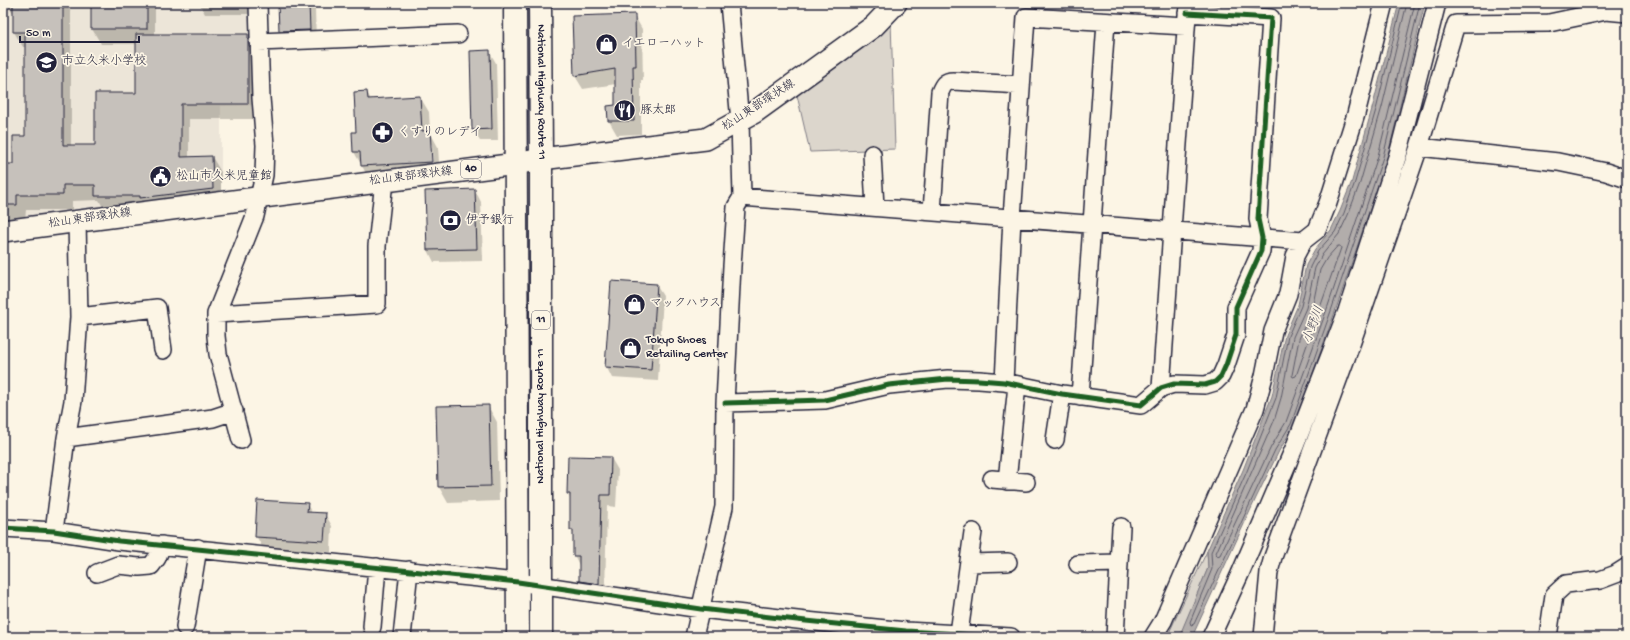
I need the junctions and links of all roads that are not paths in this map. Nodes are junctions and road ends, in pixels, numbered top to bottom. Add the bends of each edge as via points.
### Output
1 (258, 3) edge
2 (514, 3) edge
3 (540, 3) edge
4 (729, 3) edge
5 (896, 3) edge
6 (1384, 3) edge
7 (1437, 3) edge
8 (1607, 7) edge
9 (1627, 13) edge
10 (1187, 14) edge
11 (1106, 22) junction
12 (458, 34) dead end
13 (258, 42) junction
14 (1021, 86) junction
15 (740, 121) junction
16 (1419, 147) junction
17 (872, 154) dead end
18 (541, 159) junction
19 (516, 164) junction
20 (1627, 179) edge
21 (384, 181) junction
22 (260, 197) junction
23 (742, 197) junction
24 (875, 207) junction
25 (932, 212) junction
26 (1012, 218) junction
27 (77, 221) junction
28 (1092, 225) junction
29 (3, 231) edge
30 (1172, 231) junction
31 (1262, 238) junction
32 (1303, 241) junction
33 (216, 314) junction
34 (79, 317) junction
35 (162, 350) dead end
36 (1010, 384) junction
37 (1161, 388) junction
38 (1062, 394) junction
39 (1080, 397) junction
40 (725, 403) junction
41 (234, 411) junction
42 (66, 438) junction
43 (242, 440) dead end
44 (1056, 440) dead end
45 (1026, 482) dead end
46 (1121, 527) dead end
47 (3, 528) edge
48 (54, 531) junction
49 (973, 532) dead end
50 (162, 545) junction
51 (198, 548) junction
52 (1008, 562) dead end
53 (969, 563) junction
54 (1119, 563) junction
55 (1078, 564) dead end
56 (377, 567) junction
57 (1627, 567) edge
58 (409, 570) junction
59 (97, 573) dead end
60 (518, 582) junction
61 (540, 585) junction
62 (701, 608) junction
63 (185, 627) dead end
64 (372, 627) dead end
65 (820, 630) edge
66 (853, 631) edge
67 (959, 633) junction
68 (402, 637) edge
69 (518, 637) edge
70 (541, 637) edge
71 (694, 637) edge
72 (1011, 637) edge
73 (1115, 637) edge
74 (1153, 637) edge
75 (1211, 637) edge
76 (1262, 637) edge
77 (1548, 637) edge

1 - 13 street
2 - 19 highway, National Highway Route 11 / 11
3 - 18 highway, National Highway Route 11 / 11
4 - 15 street
5 - 15 main road, 松山東部環状線 / 40 via 874,26
6 - 32 street via 1356,114 1328,203 1317,230
7 - 75 street via 1398,151 1347,311 1295,446
8 - 9 street
8 - 16 street via 1548,23 1456,24
10 - 11 street
10 - 30 street
10 - 31 street via 1271,18 1258,218
11 - 14 street via 1026,17
11 - 28 street
12 - 13 street
13 - 22 street via 265,145
14 - 25 street via 953,81 943,84 940,92
14 - 26 street
15 - 18 main road, 松山東部環状線 / 40 via 706,139
15 - 23 street
16 - 20 street via 1558,162
16 - 76 street via 1349,350 1272,557
17 - 24 street
18 - 19 main road, 松山東部環状線 / 40
18 - 61 highway, National Highway Route 11 / 11
19 - 21 main road, 松山東部環状線 / 40
19 - 60 highway, National Highway Route 11 / 11
21 - 22 main road, 松山東部環状線 / 40
21 - 33 street via 376,246 377,304
22 - 27 main road, 松山東部環状線 / 40
22 - 33 street via 255,216
23 - 24 street
23 - 40 street via 736,207
24 - 25 street
25 - 26 street
26 - 28 street
26 - 36 street
27 - 29 main road, 松山東部環状線 / 40
27 - 34 street
28 - 30 street
28 - 39 street
30 - 31 street
30 - 37 street
31 - 32 street
31 - 37 street via 1261,251 1236,308 1236,335 1221,376 1215,382 1205,385 1174,384
32 - 74 street via 1295,256 1288,294 1273,331 1255,409 1163,621
33 - 41 street via 218,354
34 - 35 street via 157,308
34 - 42 street via 73,401
36 - 38 street
36 - 40 street via 948,379 889,385 825,400
36 - 45 street via 1000,480
37 - 39 street via 1141,405
38 - 39 street
38 - 44 street
40 - 62 street via 724,507
41 - 42 street via 213,418
41 - 43 street
42 - 48 street
46 - 54 street
47 - 48 street
48 - 50 street
49 - 53 street
50 - 51 street
50 - 59 street via 151,566 118,565
51 - 56 street
51 - 63 street
52 - 53 street
53 - 67 street
54 - 55 street
54 - 73 street
56 - 58 street
56 - 64 street
57 - 77 street via 1600,580 1566,584 1554,594
58 - 60 street
58 - 68 street
60 - 61 street
60 - 69 highway, National Highway Route 11 / 11
61 - 62 street
61 - 70 highway, National Highway Route 11 / 11
62 - 65 street
62 - 71 street
65 - 66 street
66 - 67 street
67 - 72 street

